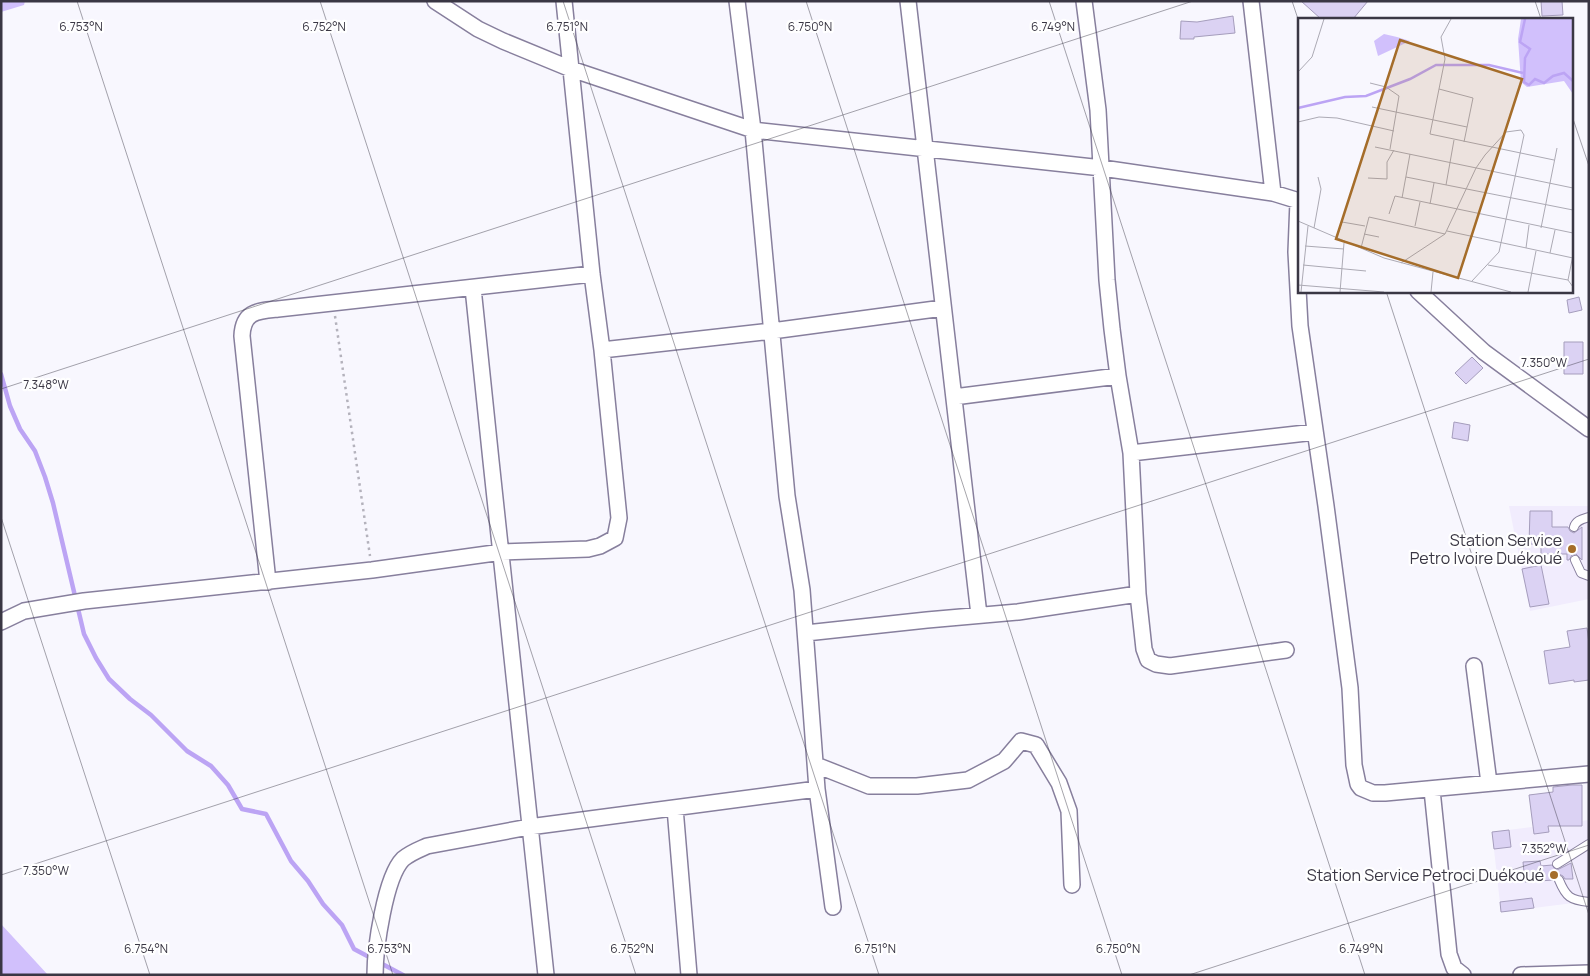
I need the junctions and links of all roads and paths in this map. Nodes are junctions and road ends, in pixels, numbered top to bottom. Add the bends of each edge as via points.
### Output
1 (435, 1) edge
2 (564, 1) edge
3 (737, 1) edge
4 (908, 1) edge
5 (1084, 1) edge
6 (1250, 1) edge
7 (571, 68) junction
8 (753, 130) junction
9 (925, 147) junction
10 (1102, 168) junction
11 (1273, 193) junction
12 (1298, 201) edge
13 (592, 274) junction
14 (473, 288) junction
15 (1419, 292) edge
16 (333, 303) junction
17 (943, 308) junction
18 (772, 332) junction
19 (602, 350) junction
20 (1118, 376) junction
21 (954, 397) junction
22 (1589, 429) edge
23 (1315, 432) junction
24 (1131, 453) junction
25 (1589, 517) edge
26 (1574, 527) dead end
27 (502, 552) junction
28 (1575, 560) dead end
29 (372, 570) junction
30 (1589, 576) edge
31 (268, 582) junction
32 (1138, 594) junction
33 (979, 616) junction
34 (1, 622) edge
35 (806, 633) junction
36 (1286, 650) dead end
37 (1474, 666) dead end
38 (816, 765) junction
39 (1589, 774) edge
40 (1489, 783) junction
41 (817, 789) junction
42 (1432, 790) junction
43 (675, 808) junction
44 (529, 827) junction
45 (1589, 844) edge
46 (1557, 864) dead end
47 (1559, 880) dead end
48 (1072, 886) dead end
49 (1589, 902) edge
50 (833, 907) dead end
51 (1589, 972) edge
52 (376, 975) edge
53 (546, 975) edge
54 (689, 975) edge
55 (1463, 975) edge
56 (1521, 975) edge

1 - 7 street via 478,29
2 - 7 street
3 - 8 street
4 - 9 street
5 - 10 street
6 - 11 street
7 - 8 street
7 - 13 street
8 - 9 street
8 - 18 street
9 - 10 street
9 - 17 street
10 - 11 street
10 - 20 street via 1107,280
11 - 12 street
12 - 23 street via 1296,284
13 - 14 street
13 - 19 street
14 - 16 street
14 - 27 street
15 - 22 street via 1484,352
16 - 29 path
16 - 31 street via 255,312 243,327
17 - 18 street
17 - 21 street
18 - 19 street
18 - 35 street via 787,496
19 - 27 street via 619,518 614,538 588,549
20 - 21 street
20 - 24 street
21 - 33 street
23 - 24 street
23 - 42 street via 1350,688 1358,784 1373,792
24 - 32 street
25 - 26 lane via 1579,520
27 - 29 street
27 - 44 street
28 - 30 lane via 1581,573
29 - 31 street
31 - 34 street via 35,608
32 - 33 street
32 - 36 street via 1144,649 1148,660 1156,664 1170,666
33 - 35 street
35 - 38 street
37 - 40 street
38 - 41 street
38 - 48 street via 869,786 917,786 968,780 1004,761 1020,741 1036,745 1059,783 1068,811
39 - 40 street
40 - 42 street
41 - 43 street
41 - 50 street
42 - 55 street via 1449,954 1454,968
43 - 44 street
43 - 54 street
44 - 52 street via 427,846 403,859 384,906
44 - 53 street
45 - 46 lane
47 - 49 lane via 1568,896
51 - 56 street

